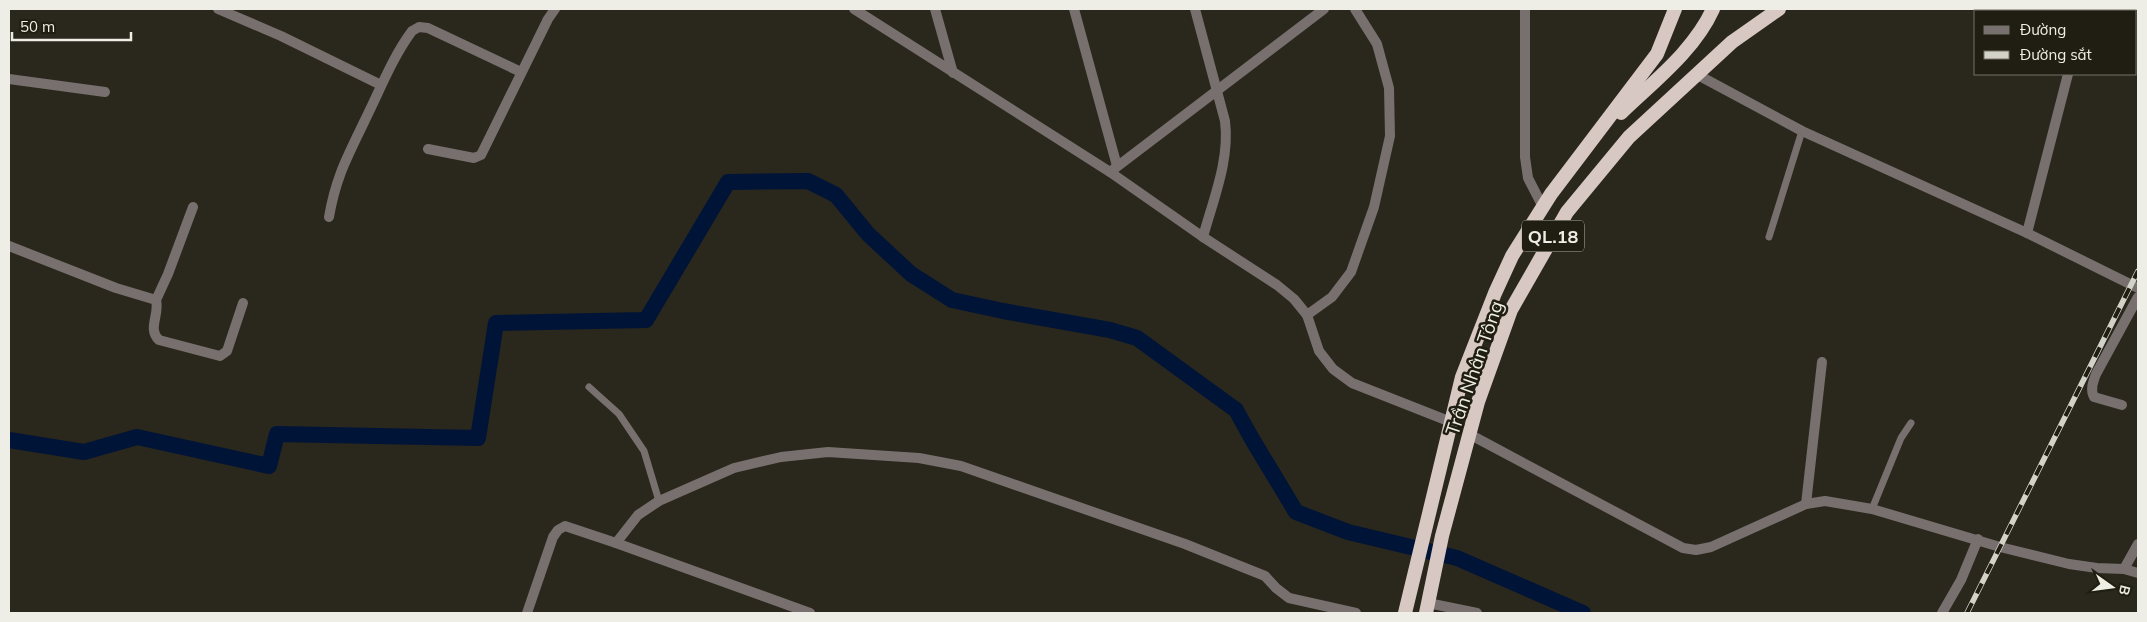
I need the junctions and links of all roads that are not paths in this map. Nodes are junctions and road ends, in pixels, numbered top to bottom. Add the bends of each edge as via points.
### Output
1 (218, 9) edge
2 (555, 9) edge
3 (854, 9) edge
4 (935, 9) edge
5 (1074, 9) edge
6 (1195, 9) edge
7 (1324, 9) edge
8 (1355, 9) edge
9 (1525, 9) edge
10 (1676, 9) edge
11 (1713, 9) edge
12 (1779, 9) edge
13 (521, 72) junction
14 (953, 73) junction
15 (1696, 74) junction
16 (2068, 75) edge
17 (9, 79) edge
18 (381, 85) junction
19 (1216, 91) junction
20 (105, 92) dead end
21 (1802, 131) junction
22 (1588, 145) junction
23 (428, 149) dead end
24 (1113, 169) junction
25 (193, 206) dead end
26 (1543, 207) junction
27 (330, 217) dead end
28 (2028, 233) junction
29 (1203, 237) junction
30 (1769, 237) dead end
31 (9, 246) edge
32 (2138, 288) edge
33 (2138, 297) edge
34 (156, 300) junction
35 (244, 303) dead end
36 (1306, 315) junction
37 (1822, 362) dead end
38 (589, 387) dead end
39 (2122, 405) dead end
40 (1451, 422) junction
41 (1911, 423) dead end
42 (1469, 434) junction
43 (659, 501) junction
44 (1806, 504) junction
45 (1872, 509) junction
46 (1978, 539) junction
47 (616, 543) junction
48 (2138, 544) edge
49 (2124, 569) junction
50 (2138, 573) edge
51 (1427, 608) edge
52 (527, 613) edge
53 (810, 613) edge
54 (1356, 613) edge
55 (1405, 613) edge
56 (1477, 613) edge
57 (1942, 613) edge

1 - 18 street
2 - 13 street
3 - 14 street
4 - 14 street
5 - 24 street
6 - 19 street
7 - 19 street
8 - 36 street via 1377,44 1389,88 1390,136 1374,207 1351,272 1332,297
9 - 26 street via 1524,157 1528,178
10 - 22 highway, Trần Nhân Tông via 1657,54
11 - 22 highway, Trần Nhân Tông via 1685,52
12 - 15 highway, Trần Nhân Tông / QL.18 via 1732,42
13 - 18 street via 428,28 419,27 405,40
13 - 23 street via 482,155 474,158
14 - 24 street
15 - 21 street
15 - 42 highway, Trần Nhân Tông / QL.18 via 1629,137 1567,212 1511,310
16 - 28 street
17 - 20 street
18 - 27 street via 345,159 334,189
19 - 24 street
19 - 29 street via 1225,121 1226,152
21 - 28 street
21 - 30 lane
22 - 26 highway, Trần Nhân Tông / QL.18
24 - 29 street
25 - 34 street
26 - 40 highway, Trần Nhân Tông / QL.18 via 1512,256 1494,293 1462,377
28 - 32 street
29 - 36 street via 1277,286 1294,299
31 - 34 street via 116,288
33 - 39 street via 2092,385 2094,397
34 - 35 street via 154,336 220,356 227,351
36 - 40 street via 1319,351 1352,383
37 - 44 street
38 - 43 lane via 619,414 644,451
40 - 55 highway, Trần Nhân Tông / QL.18
41 - 45 lane via 1901,438
42 - 44 street via 1683,548 1711,547
42 - 51 highway, Trần Nhân Tông / QL.18
43 - 47 street via 638,515
43 - 54 street via 734,468 780,457 828,452 919,458 961,466 1185,544 1264,576 1289,598
44 - 45 street via 1825,501
45 - 46 street
46 - 49 street via 2069,564
46 - 57 street via 1961,580
47 - 52 street via 565,526 558,530 553,536
47 - 53 street
48 - 49 street
49 - 50 street
51 - 56 street

